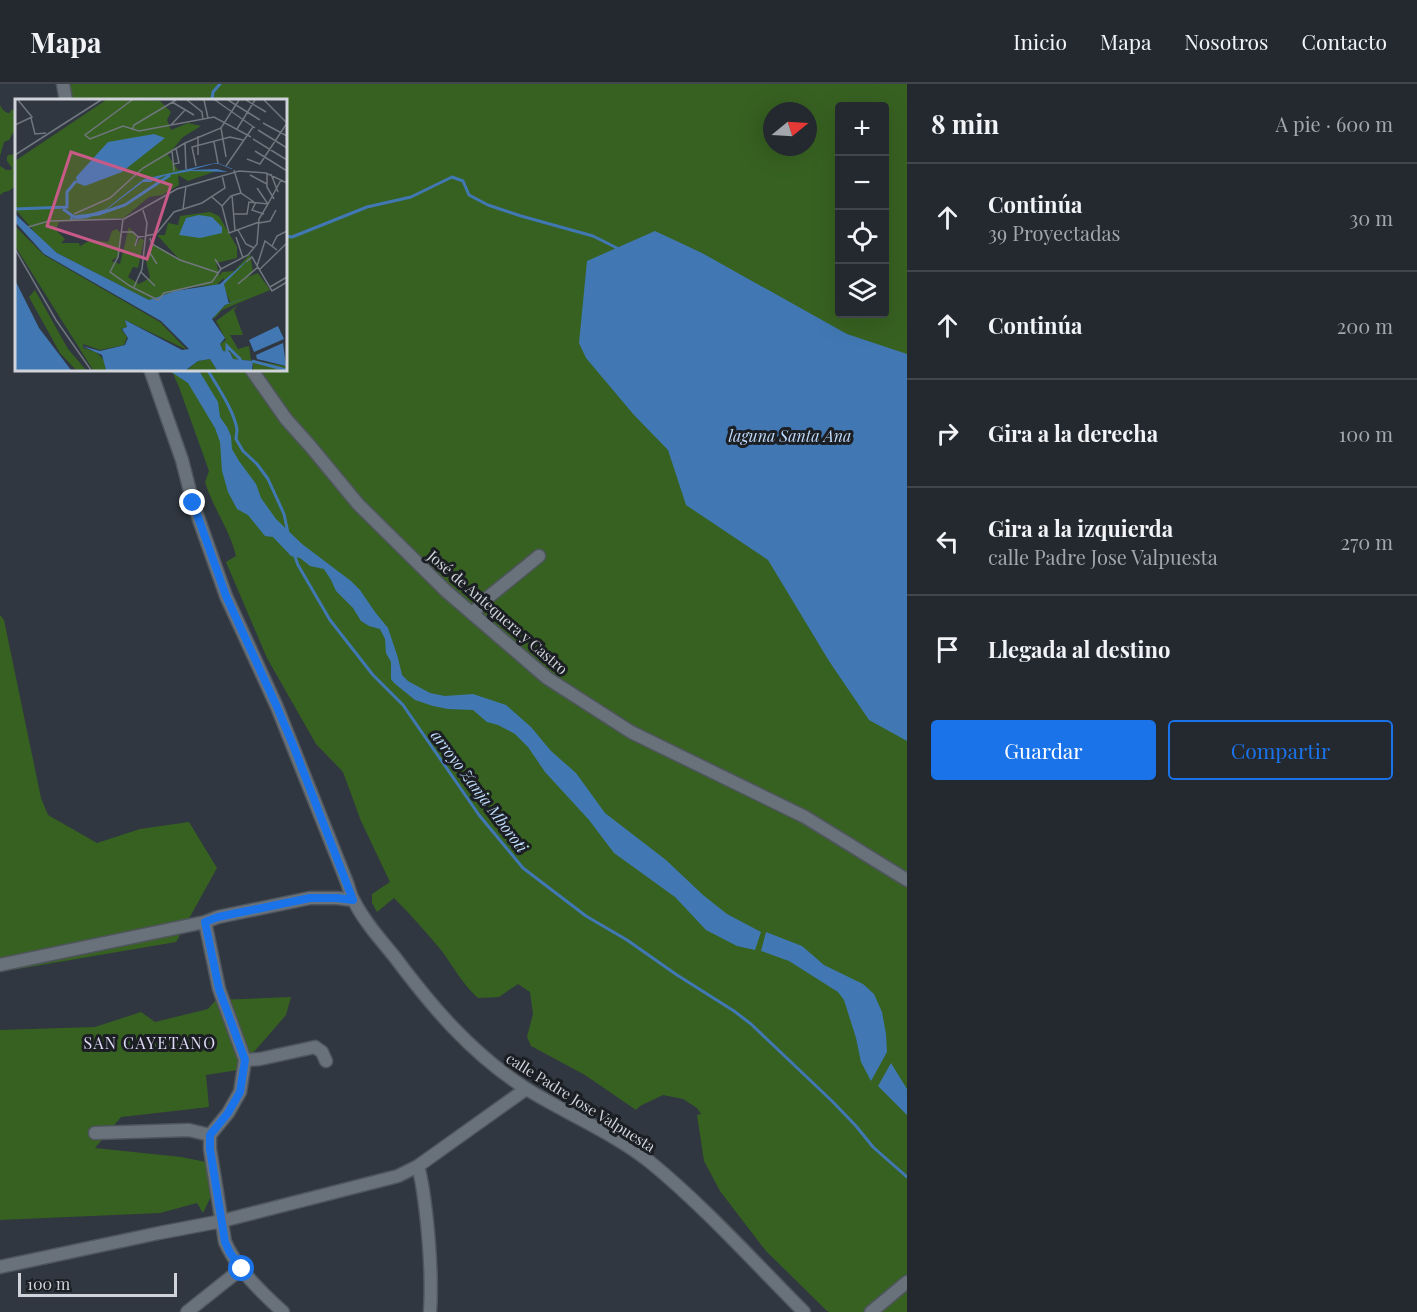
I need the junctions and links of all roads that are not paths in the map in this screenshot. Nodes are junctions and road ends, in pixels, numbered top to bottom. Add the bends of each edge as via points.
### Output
1 (63, 84) edge
2 (66, 99) edge
3 (150, 370) edge
4 (252, 370) edge
5 (539, 556) dead end
6 (473, 614) junction
7 (907, 880) edge
8 (353, 900) junction
9 (205, 922) junction
10 (0, 965) edge
11 (245, 1060) junction
12 (326, 1061) dead end
13 (526, 1089) junction
14 (95, 1133) dead end
15 (210, 1135) junction
16 (418, 1166) junction
17 (222, 1221) junction
18 (0, 1267) edge
19 (242, 1269) junction
20 (907, 1282) edge
21 (187, 1312) edge
22 (283, 1312) edge
23 (430, 1312) edge
24 (804, 1312) edge
25 (871, 1312) edge

1 - 2 street
3 - 8 street, calle Padre Jose Valpuesta via 226,596 281,717
4 - 6 street, José de Antequera y Castro via 286,419 358,504
5 - 6 street
6 - 7 street, José de Antequera y Castro via 547,678 632,732 805,817
8 - 9 street via 310,898
8 - 13 street, calle Padre Jose Valpuesta via 429,1002 487,1060
9 - 10 street
9 - 11 street via 219,989
11 - 12 street via 315,1047
11 - 15 street via 240,1092
13 - 16 street
13 - 24 street, calle Padre Jose Valpuesta via 650,1162
14 - 15 street via 189,1130
15 - 17 street
16 - 17 street via 398,1176
16 - 23 street via 430,1254
17 - 18 street
17 - 19 street via 225,1242
19 - 21 street
19 - 22 street
20 - 25 street

